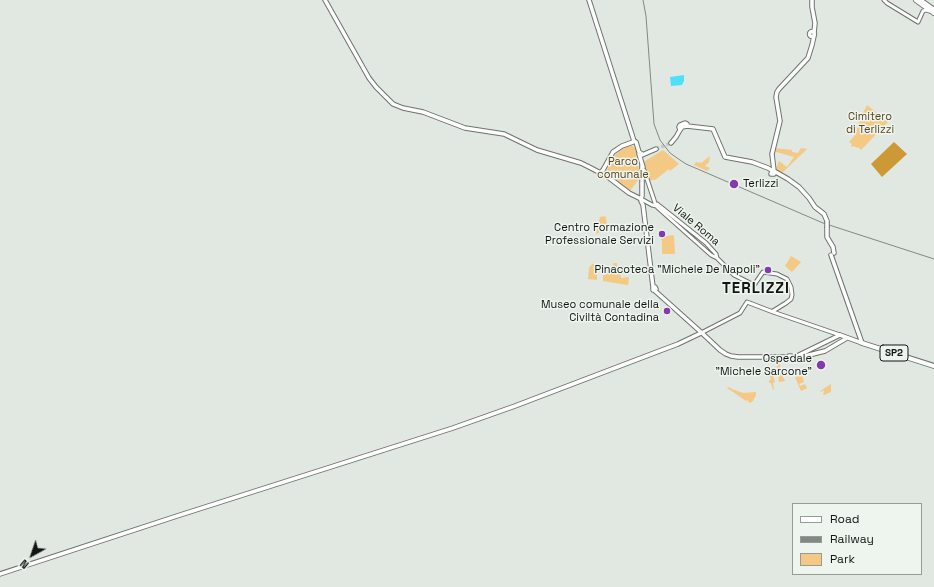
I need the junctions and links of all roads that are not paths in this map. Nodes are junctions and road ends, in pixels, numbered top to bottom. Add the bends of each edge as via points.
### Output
1 (325, 0) edge
2 (589, 0) edge
3 (812, 0) edge
4 (884, 0) edge
5 (918, 0) edge
6 (934, 12) edge
7 (634, 143) junction
8 (671, 143) tunnel mouth
9 (656, 150) tunnel mouth
10 (642, 156) junction
11 (773, 171) junction
12 (643, 172) junction
13 (600, 173) junction
14 (604, 175) junction
15 (642, 200) junction
16 (659, 208) junction
17 (773, 312) junction
18 (701, 333) junction
19 (843, 337) junction
20 (862, 343) junction
21 (792, 357) junction
22 (934, 366) edge
23 (0, 574) edge

1 - 13 main road via 370,78 393,104 470,129 504,134 537,150 565,158
2 - 7 main road
3 - 11 main road via 815,22 812,48 807,59 777,92 780,121 772,154
4 - 6 street via 918,22 925,10
5 - 6 highway
7 - 10 main road
7 - 13 main road via 615,151
7 - 14 main road via 615,153
8 - 11 main road via 682,127 713,129 725,157
9 - 10 main road
10 - 12 main road
11 - 20 main road, bridge via 802,189 814,206 825,214 827,237
12 - 15 main road
12 - 16 street, Viale Roma
13 - 14 main road
14 - 15 main road
15 - 16 street
15 - 18 main road via 654,288
16 - 17 street, Viale Roma via 734,275 754,285 764,272 787,279 792,297
17 - 18 street via 747,302 740,313
17 - 19 street
18 - 21 main road via 718,350 730,357
18 - 23 main road via 678,344 443,432
19 - 20 main road, SP2
19 - 21 main road
19 - 21 main road via 829,349
20 - 22 main road, SP2

